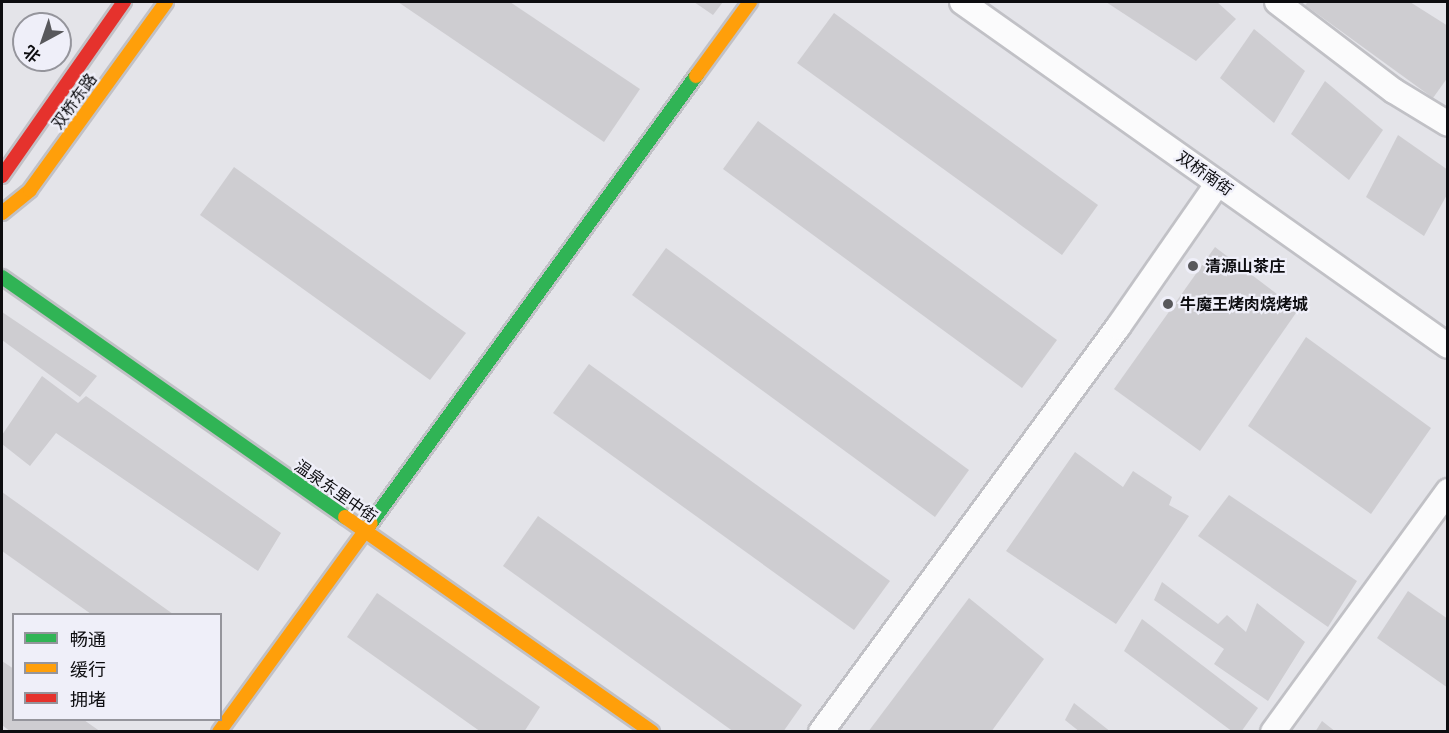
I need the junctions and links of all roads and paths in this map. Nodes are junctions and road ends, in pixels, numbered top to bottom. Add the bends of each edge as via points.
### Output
1 (124, 2) edge
2 (166, 2) edge
3 (750, 2) edge
4 (962, 2) edge
5 (1277, 2) edge
6 (1448, 124) edge
7 (2, 176) edge
8 (1218, 183) junction
9 (2, 213) edge
10 (2, 277) edge
11 (1448, 346) edge
12 (1448, 491) edge
13 (364, 531) junction
14 (219, 732) edge
15 (652, 732) edge
16 (821, 732) edge
17 (1273, 732) edge

1 - 7 street, 双桥东路
2 - 9 street, 双桥东路 via 30,190
3 - 13 street
4 - 8 street, 双桥南街
5 - 6 street via 1394,91
8 - 11 street, 双桥南街
8 - 16 street via 1118,327
10 - 13 street, 温泉东里中街
12 - 17 street
13 - 14 street
13 - 15 street, 温泉东里中街

